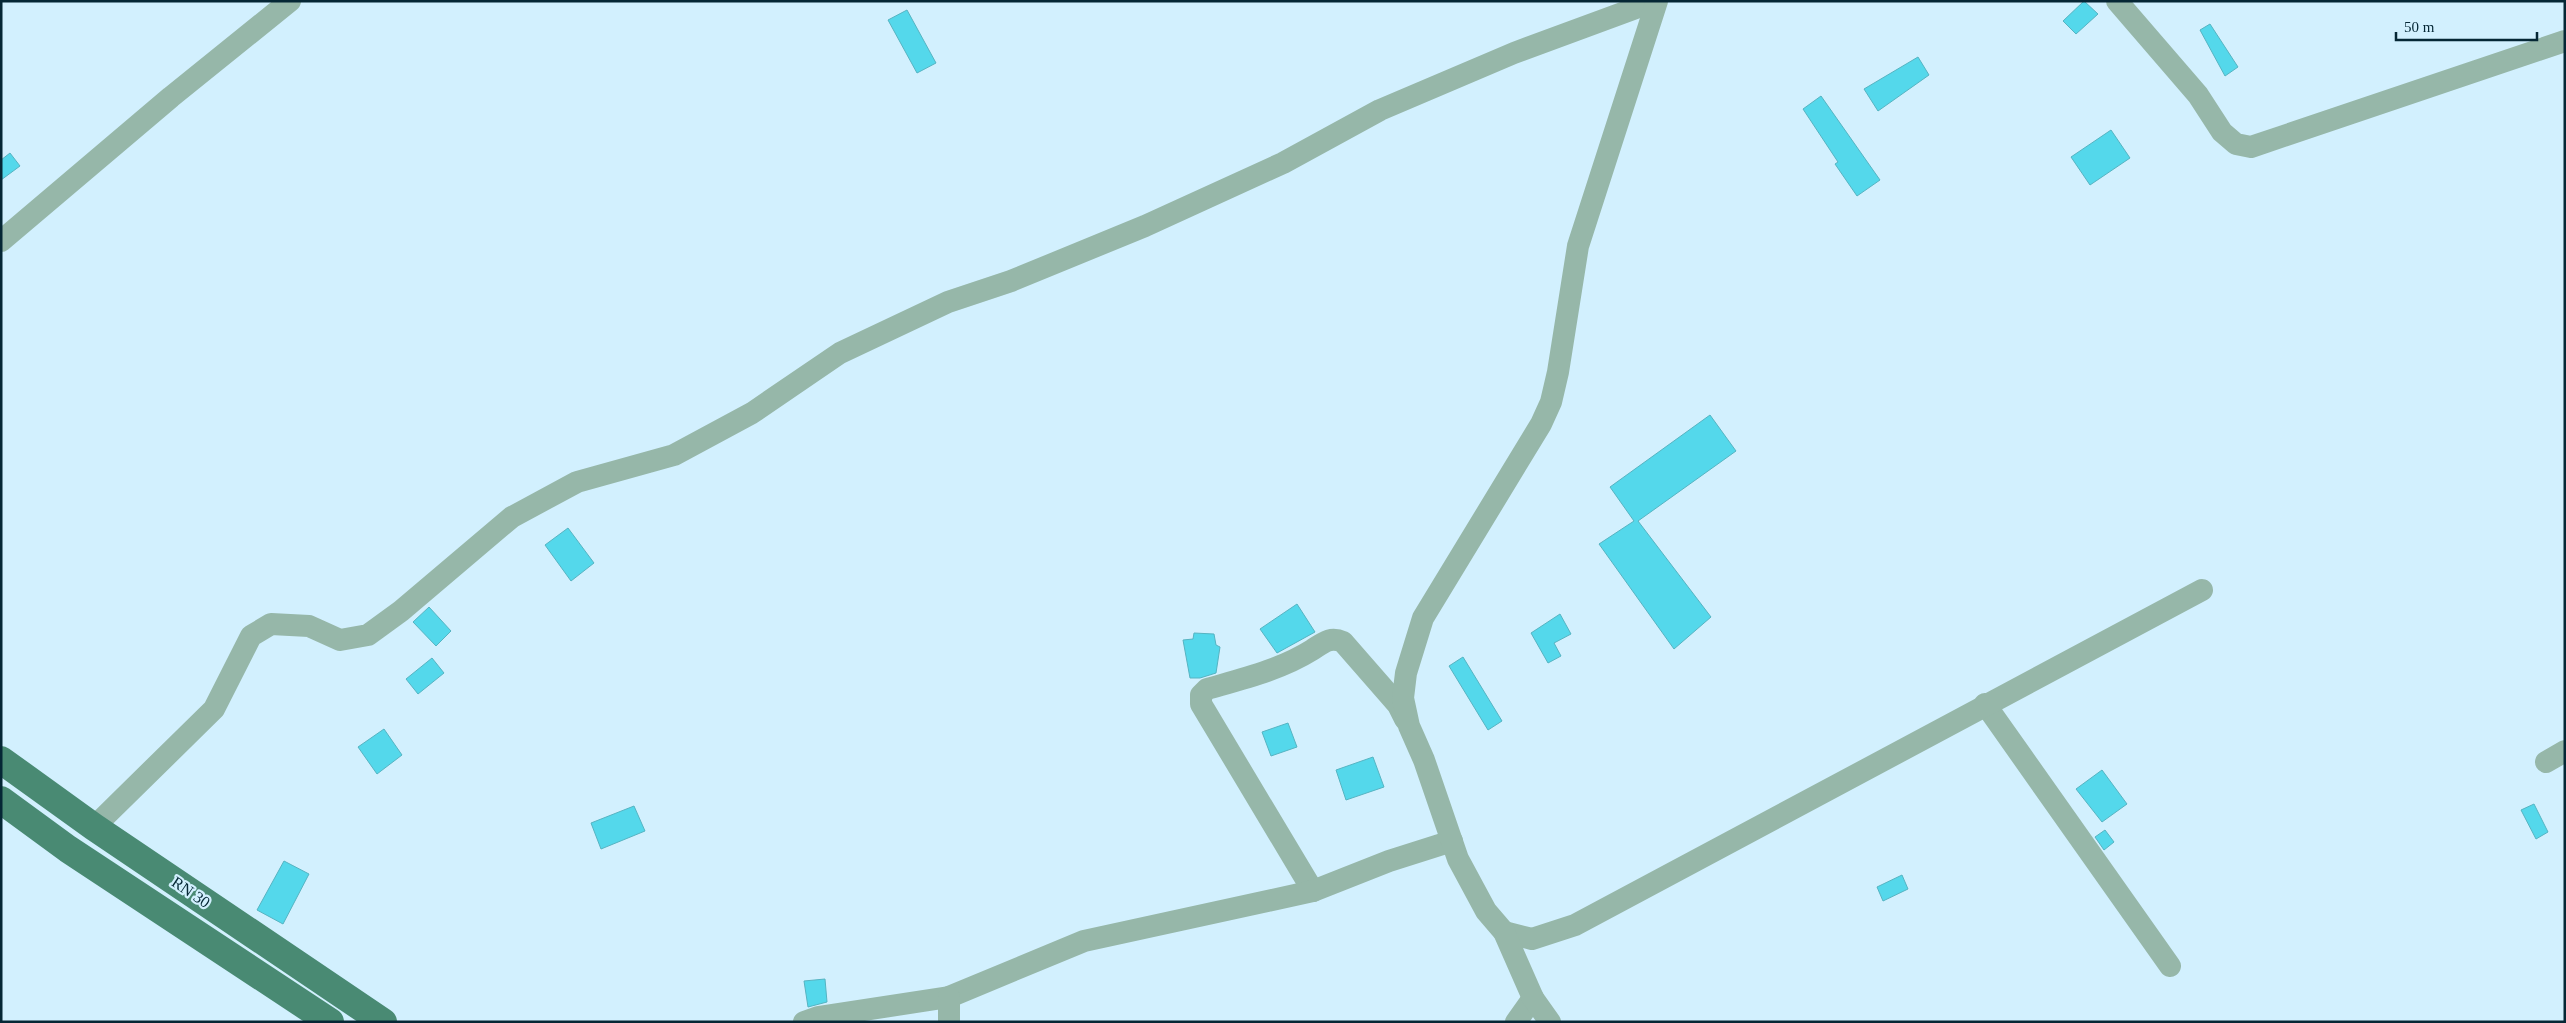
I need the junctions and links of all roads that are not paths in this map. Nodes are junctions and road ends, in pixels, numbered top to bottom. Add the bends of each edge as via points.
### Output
1 (1656, 1) edge
2 (2116, 1) edge
3 (278, 5) edge
4 (2565, 41) edge
5 (1, 241) edge
6 (2202, 590) dead end
7 (1984, 704) junction
8 (1409, 726) junction
9 (1, 760) edge
10 (1, 800) edge
11 (94, 827) junction
12 (1452, 841) junction
13 (1313, 891) junction
14 (1504, 932) junction
15 (2170, 966) dead end
16 (950, 997) junction
17 (1532, 998) junction
18 (330, 1022) edge
19 (383, 1022) edge
20 (804, 1022) edge
21 (949, 1022) edge
22 (1516, 1022) edge
23 (1550, 1022) edge

1 - 8 street via 1578,246 1551,402 1541,424 1423,618 1406,673 1404,698
1 - 11 street via 1514,52 1380,110 1283,163 1145,226 1011,282 948,302 840,353 752,414 674,454 577,482 512,517 368,636 340,640 309,626 271,624 251,636 214,709
2 - 4 street via 2198,95 2222,132 2236,144 2251,147
3 - 5 street
6 - 7 street
7 - 14 street via 1574,925 1532,939
7 - 15 street
8 - 12 street
8 - 13 street via 1398,705 1343,642 1336,639 1329,639 1303,656 1270,670 1202,694 1201,704
9 - 11 main road, RN 30 / RN 30
10 - 18 main road, RN 30 via 68,849
11 - 19 main road, RN 30 / RN 30
12 - 13 street via 1389,860
12 - 14 street via 1486,911
13 - 16 street via 1084,941
14 - 17 street
16 - 20 street via 818,1017
16 - 21 street
17 - 22 street
17 - 23 street

